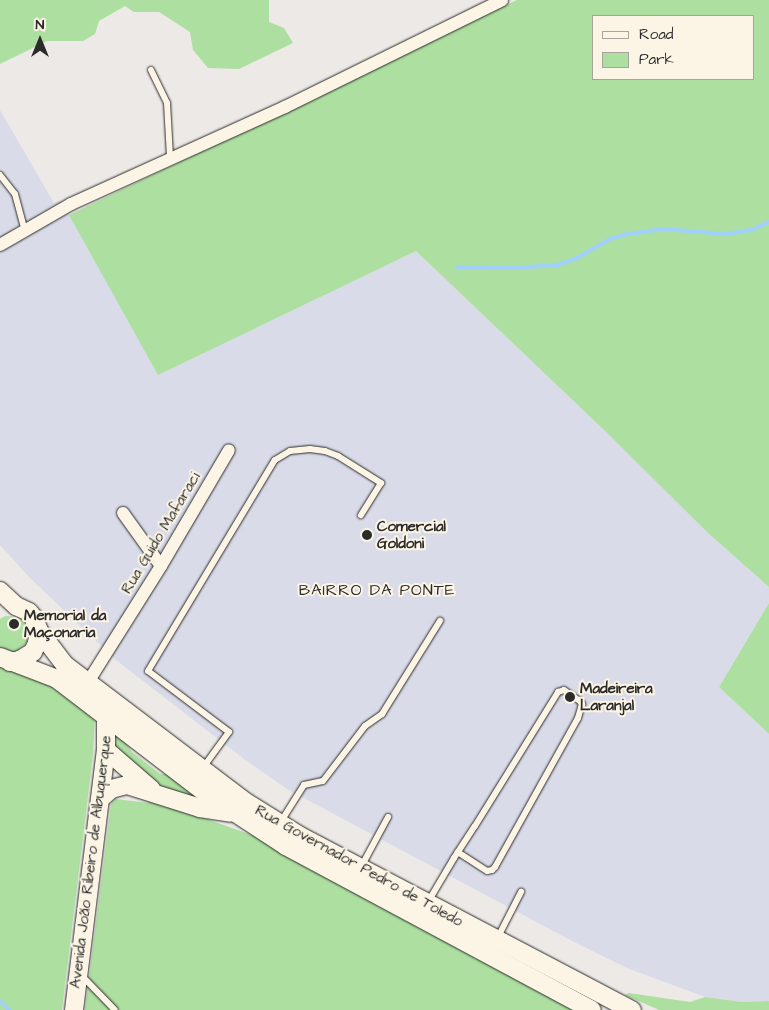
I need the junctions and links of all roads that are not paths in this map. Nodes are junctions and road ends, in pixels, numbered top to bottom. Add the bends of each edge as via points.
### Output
1 (502, 0) edge
2 (151, 70) dead end
3 (170, 157) junction
4 (0, 176) edge
5 (25, 232) junction
6 (0, 245) edge
7 (229, 450) dead end
8 (123, 513) dead end
9 (361, 515) dead end
10 (161, 566) junction
11 (0, 591) edge
12 (8, 608) edge
13 (440, 621) dead end
14 (39, 631) junction
15 (5, 659) edge
16 (88, 682) junction
17 (106, 715) junction
18 (106, 750) junction
19 (201, 770) junction
20 (156, 793) junction
21 (100, 799) junction
22 (235, 814) junction
23 (388, 817) dead end
24 (280, 824) junction
25 (458, 852) junction
26 (360, 868) junction
27 (521, 892) dead end
28 (426, 904) junction
29 (496, 940) junction
30 (78, 972) junction
31 (74, 1010) edge
32 (115, 1010) edge
33 (592, 1010) edge
34 (632, 1010) edge

1 - 3 street via 286,107
2 - 3 lane via 167,104
3 - 5 street via 70,204
4 - 5 lane via 15,194
5 - 6 street
7 - 10 street, Rua Guido Mafaraci
8 - 10 street
9 - 19 lane via 381,483 325,451 290,451 275,460 148,671 229,732
10 - 16 street, Rua Guido Mafaraci
11 - 12 main road, Rua Governador Pedro de Toledo
12 - 14 main road, Rua Governador Pedro de Toledo via 29,612
13 - 24 lane via 382,714 365,726 323,781 309,782 301,789
14 - 15 main road via 32,652 20,660
14 - 16 main road, Rua Governador Pedro de Toledo via 64,665
15 - 17 main road, Rua Governador Pedro de Toledo via 57,679
16 - 19 main road, Rua Governador Pedro de Toledo
17 - 18 main road, Avenida João Ribeiro de Albuquerque
17 - 22 main road, Rua Governador Pedro de Toledo
18 - 20 main road
18 - 21 main road, Avenida João Ribeiro de Albuquerque
19 - 24 main road, Rua Governador Pedro de Toledo
20 - 21 main road via 123,785 111,789
20 - 22 main road via 200,808
21 - 30 main road, Avenida João Ribeiro de Albuquerque
22 - 33 main road, Rua Governador Pedro de Toledo via 292,849
23 - 26 lane
24 - 26 main road, Rua Governador Pedro de Toledo
25 - 25 lane via 488,871 495,867 578,718 580,701 564,690 558,692
25 - 28 lane
26 - 28 main road, Rua Governador Pedro de Toledo
27 - 29 lane
28 - 29 main road, Rua Governador Pedro de Toledo
29 - 34 main road, Rua Governador Pedro de Toledo
30 - 31 main road, Avenida João Ribeiro de Albuquerque
30 - 32 lane

